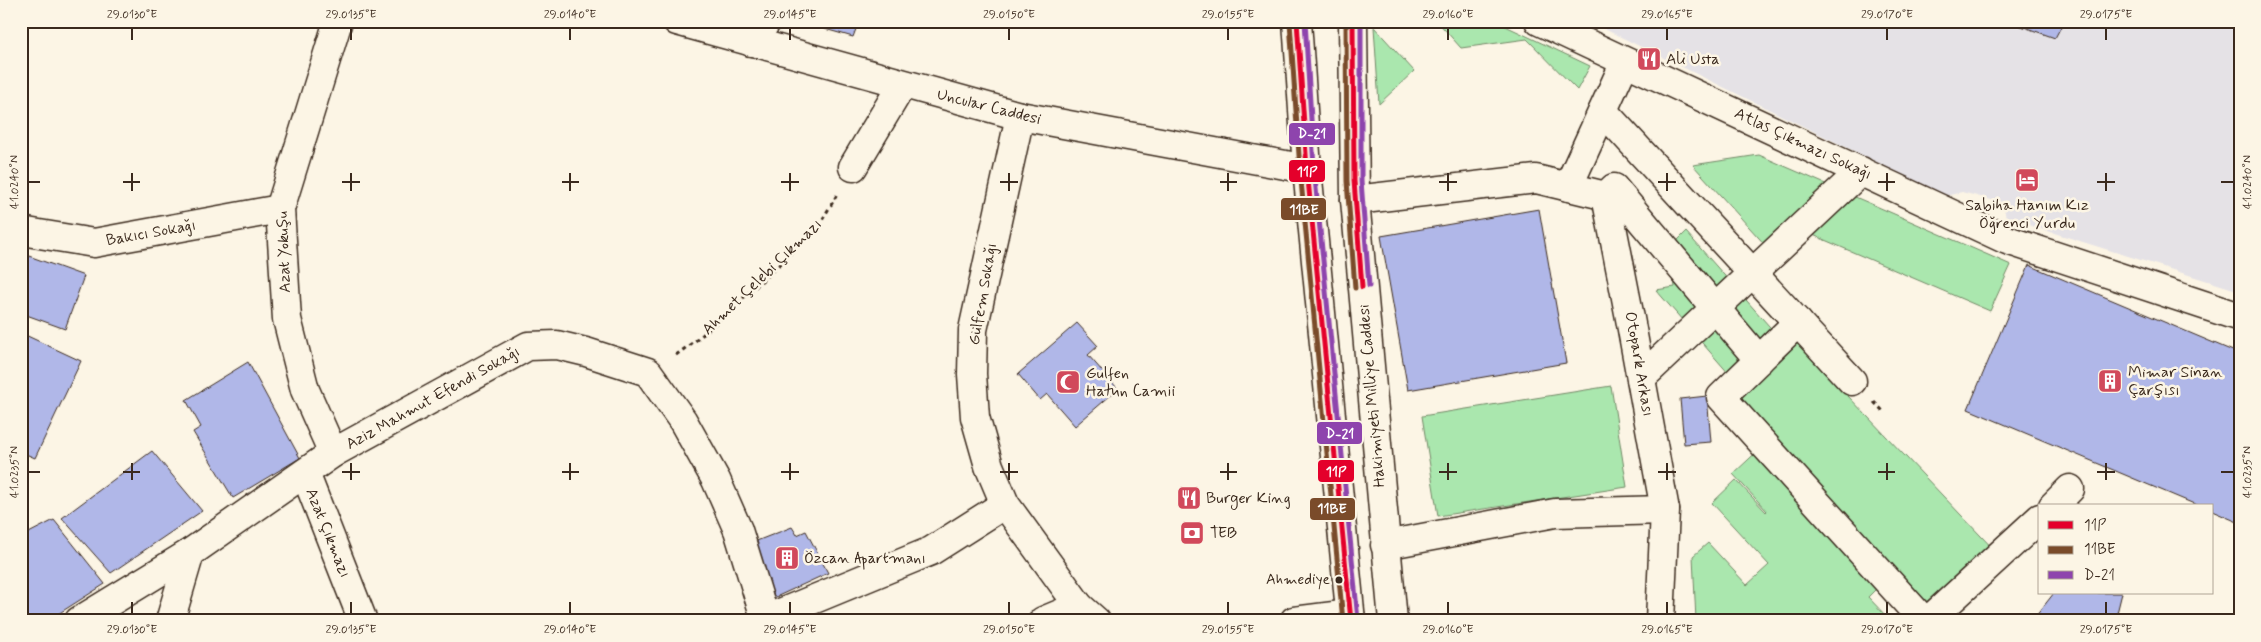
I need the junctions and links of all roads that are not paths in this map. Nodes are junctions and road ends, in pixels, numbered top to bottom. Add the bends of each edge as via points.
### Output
1 (338, 21) edge
2 (677, 21) edge
3 (1297, 21) edge
4 (1539, 21) edge
5 (1354, 22) edge
6 (759, 32) edge
7 (1625, 62) junction
8 (902, 85) junction
9 (1603, 111) junction
10 (1020, 116) junction
11 (853, 167) road end
12 (1307, 168) junction
13 (1861, 171) junction
14 (1568, 186) junction
15 (1606, 196) junction
16 (1355, 200) junction
17 (280, 209) junction
18 (21, 231) edge
19 (1753, 273) junction
20 (1715, 308) junction
21 (2240, 317) edge
22 (1798, 322) junction
23 (1759, 360) junction
24 (1641, 378) junction
25 (1852, 381) dead end
26 (333, 453) junction
27 (305, 473) junction
28 (1005, 504) junction
29 (1664, 510) junction
30 (2038, 520) edge
31 (1385, 544) junction
32 (190, 553) junction
33 (1660, 612) edge
34 (1088, 614) edge
35 (1351, 617) edge
36 (766, 620) edge
37 (79, 621) edge
38 (170, 621) edge
39 (363, 621) edge
40 (1043, 621) edge
41 (1294, 621) edge
42 (1393, 621) edge
43 (1924, 621) edge
44 (1928, 621) edge

1 - 17 street, Azat Yokuşu
2 - 6 street, Uncular Caddesi
3 - 12 street
4 - 7 street, Atlas Çıkmazı Sokağı
5 - 16 street, Hakimiyeti Milliye Caddesi
6 - 8 street, Uncular Caddesi
7 - 9 street
7 - 13 street, Atlas Çıkmazı Sokağı
8 - 10 street, Uncular Caddesi
8 - 11 street
9 - 14 street
9 - 19 street
10 - 12 street, Uncular Caddesi
10 - 28 street, Gülfem Sokağı via 973,330 975,417 989,466
12 - 35 street
13 - 19 street
13 - 21 street, Atlas Çıkmazı Sokağı via 2007,240
14 - 15 street
14 - 16 street via 1536,179
15 - 20 street via 1614,188
15 - 24 street, Otopark Arkası
16 - 31 street, Hakimiyeti Milliye Caddesi
17 - 18 street, Bakıcı Sokağı via 94,243
17 - 26 street, Azat Yokuşu via 287,319 305,390
19 - 20 street
19 - 22 street
20 - 23 street
20 - 24 street
22 - 23 street
22 - 25 street
23 - 43 street via 1721,397
24 - 29 street, Otopark Arkası
26 - 27 street, Aziz Mahmut Efendi Sokağı
26 - 36 street, Aziz Mahmut Efendi Sokağı via 528,346 557,345 648,372 683,420 716,480 738,530
27 - 32 street, Aziz Mahmut Efendi Sokağı
27 - 39 street, Azat Çıkmazı
28 - 34 street, Gülfem Sokağı
28 - 36 street via 931,551
29 - 31 street via 1555,513
29 - 33 street, Otopark Arkası
30 - 44 street
31 - 42 street, Hakimiyeti Milliye Caddesi
32 - 37 street, Aziz Mahmut Efendi Sokağı
32 - 38 street
34 - 40 street
35 - 41 street

